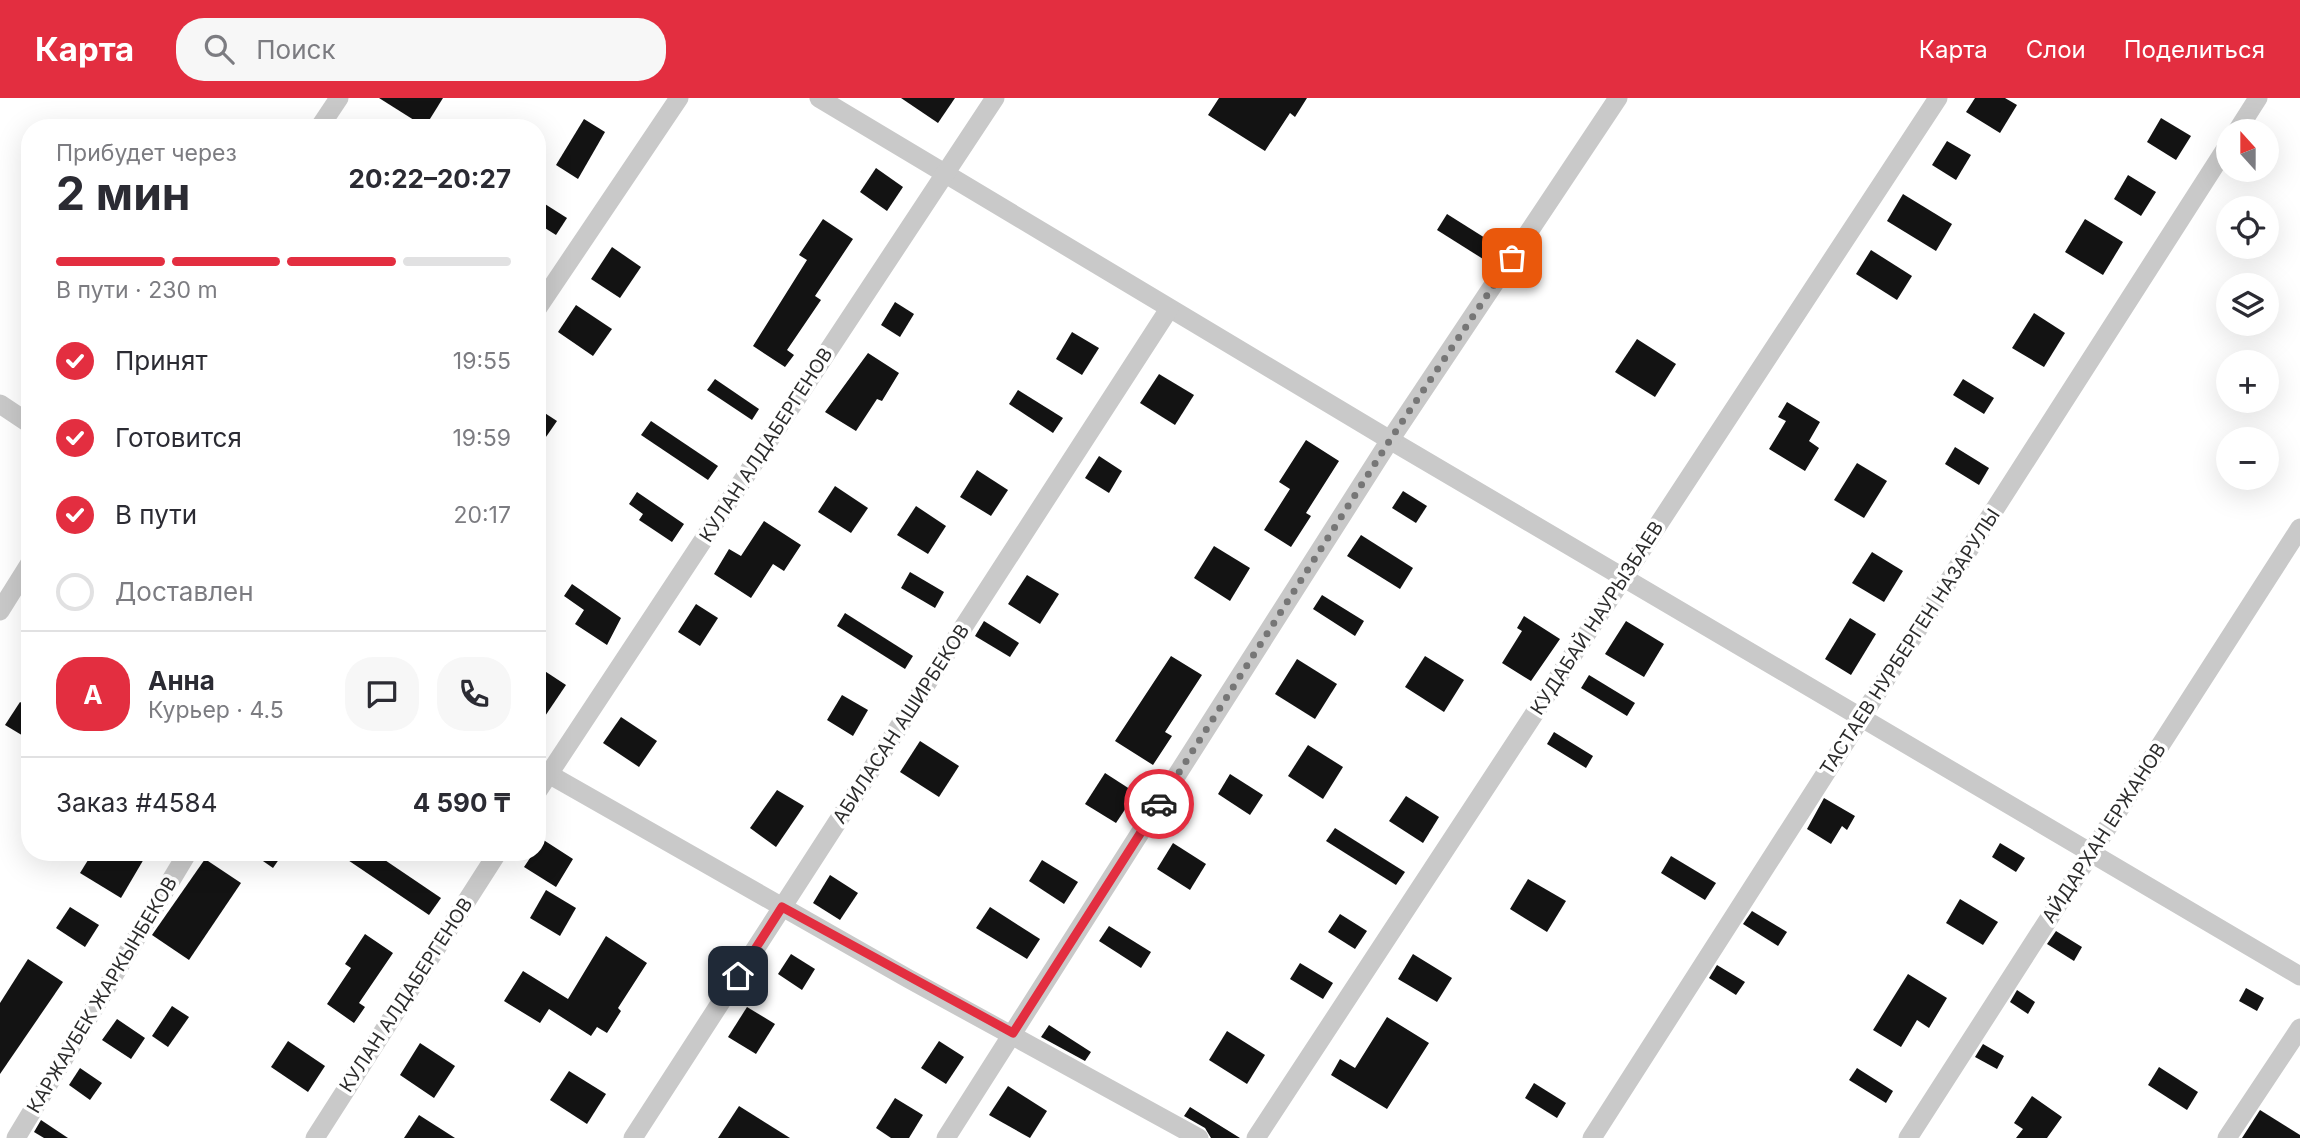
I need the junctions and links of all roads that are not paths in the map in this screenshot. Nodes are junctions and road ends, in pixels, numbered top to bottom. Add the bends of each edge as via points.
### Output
1 (339, 98) edge
2 (679, 98) edge
3 (819, 98) edge
4 (995, 98) edge
5 (1618, 98) edge
6 (1938, 98) edge
7 (2258, 98) edge
8 (325, 119) edge
9 (2245, 119) edge
10 (2216, 164) edge
11 (945, 174) junction
12 (546, 296) edge
13 (1169, 309) junction
14 (0, 404) edge
15 (21, 418) edge
16 (1390, 440) junction
17 (2300, 528) edge
18 (1624, 576) junction
19 (21, 577) edge
20 (0, 611) edge
21 (1862, 717) junction
22 (546, 767) edge
23 (546, 773) edge
24 (2092, 853) junction
25 (183, 861) edge
26 (492, 861) edge
27 (782, 907) junction
28 (2300, 976) edge
29 (2300, 1028) edge
30 (1013, 1033) junction
31 (16, 1138) edge
32 (314, 1138) edge
33 (633, 1138) edge
34 (946, 1138) edge
35 (1199, 1138) edge
36 (1255, 1138) edge
37 (1592, 1138) edge
38 (1908, 1138) edge
39 (2227, 1138) edge

1 - 8 street
2 - 12 street
3 - 11 street
4 - 11 street, КУЛАН АЛДАБЕРГЕНОВ
5 - 16 street
6 - 18 street, КУДАБАЙ НАУРЫЗБАЕВ
7 - 9 street
10 - 21 street, ТАСТАЕВ НУРБЕРГЕН НАЗАРУЛЫ
11 - 13 street
11 - 22 street, КУЛАН АЛДАБЕРГЕНОВ
13 - 16 street
13 - 27 street, АБИЛАСАН АШИРБЕКОВ
14 - 15 street
16 - 18 street
16 - 30 street
17 - 24 street, АЙДАРХАН ЕРЖАНОВ
18 - 21 street
18 - 36 street, КУДАБАЙ НАУРЫЗБАЕВ
19 - 20 street
21 - 24 street
21 - 37 street, ТАСТАЕВ НУРБЕРГЕН НАЗАРУЛЫ
23 - 27 street
24 - 28 street
24 - 38 street, АЙДАРХАН ЕРЖАНОВ
25 - 31 street, КАРЖАУБЕК ЖАРКЫНБЕКОВ
26 - 32 street, КУЛАН АЛДАБЕРГЕНОВ
27 - 30 street
27 - 33 street, АБИЛАСАН АШИРБЕКОВ
29 - 39 street
30 - 34 street
30 - 35 street

